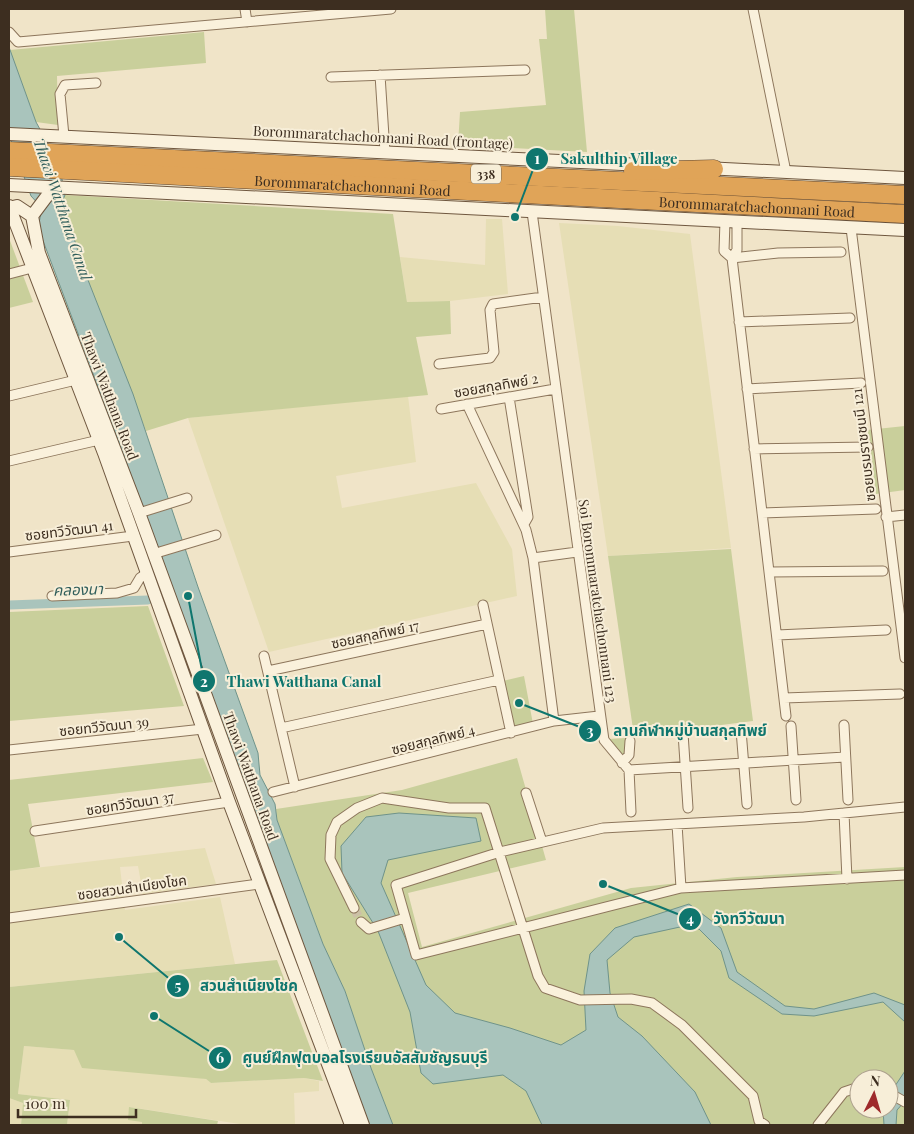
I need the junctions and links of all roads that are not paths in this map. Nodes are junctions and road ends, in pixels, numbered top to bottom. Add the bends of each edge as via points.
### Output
1 (245, 9) edge
2 (391, 9) edge
3 (753, 9) edge
4 (247, 22) junction
5 (9, 32) edge
6 (525, 70) dead end
7 (380, 76) junction
8 (331, 77) dead end
9 (96, 83) dead end
10 (64, 149) junction
11 (12, 151) edge
12 (385, 152) junction
13 (714, 169) junction
14 (786, 172) junction
15 (523, 176) junction
16 (905, 178) edge
17 (9, 185) edge
18 (53, 188) junction
19 (905, 195) edge
20 (9, 207) edge
21 (532, 212) junction
22 (905, 214) edge
23 (32, 216) junction
24 (731, 222) junction
25 (851, 228) junction
26 (905, 230) edge
27 (840, 252) dead end
28 (732, 258) junction
29 (32, 268) junction
30 (9, 274) edge
31 (543, 297) junction
32 (850, 318) dead end
33 (739, 322) junction
34 (439, 364) dead end
35 (76, 380) junction
36 (861, 383) dead end
37 (555, 389) junction
38 (747, 389) junction
39 (9, 396) edge
40 (509, 397) junction
41 (467, 404) junction
42 (441, 409) dead end
43 (99, 440) junction
44 (868, 447) dead end
45 (754, 449) junction
46 (9, 461) edge
47 (188, 498) dead end
48 (876, 509) dead end
49 (142, 512) junction
50 (762, 513) junction
51 (905, 514) edge
52 (886, 517) junction
53 (524, 524) junction
54 (216, 535) dead end
55 (134, 536) junction
56 (9, 552) edge
57 (576, 552) junction
58 (158, 553) junction
59 (533, 558) junction
60 (883, 571) dead end
61 (769, 572) junction
62 (147, 573) junction
63 (52, 596) dead end
64 (483, 605) dead end
65 (488, 624) junction
66 (886, 630) dead end
67 (777, 635) junction
68 (264, 656) dead end
69 (905, 658) edge
70 (268, 671) junction
71 (499, 680) junction
72 (900, 694) dead end
73 (784, 698) junction
74 (599, 716) junction
75 (786, 716) dead end
76 (554, 721) junction
77 (844, 725) dead end
78 (791, 726) dead end
79 (281, 728) junction
80 (203, 730) junction
81 (741, 730) dead end
82 (511, 733) junction
83 (683, 733) dead end
84 (630, 741) dead end
85 (9, 750) edge
86 (845, 757) junction
87 (793, 761) junction
88 (622, 762) junction
89 (744, 764) junction
90 (685, 766) junction
91 (630, 770) junction
92 (295, 787) junction
93 (273, 792) dead end
94 (526, 793) dead end
95 (796, 800) dead end
96 (848, 800) dead end
97 (229, 802) junction
98 (746, 804) dead end
99 (905, 807) edge
100 (688, 808) dead end
101 (631, 812) dead end
102 (844, 813) junction
103 (677, 824) junction
104 (35, 831) dead end
105 (542, 842) junction
106 (500, 852) junction
107 (905, 875) edge
108 (847, 879) junction
109 (259, 884) junction
110 (681, 888) junction
111 (354, 908) tunnel mouth
112 (9, 918) edge
113 (401, 919) junction
114 (361, 922) dead end
115 (524, 928) junction
116 (310, 995) junction
117 (849, 1090) edge
118 (351, 1125) edge
119 (363, 1125) edge
120 (765, 1125) edge
121 (818, 1125) edge

1 - 4 street
2 - 4 street
3 - 14 street
4 - 5 street via 18,42
6 - 7 street
7 - 8 street
7 - 12 street
9 - 10 street via 66,85 60,94
10 - 11 highway, Borommaratchachonnani Road / 338
10 - 12 main road, Borommaratchachonnani Road (frontage) / 338
10 - 15 highway, Borommaratchachonnani Road / 338
10 - 22 highway, Borommaratchachonnani Road / 338
12 - 13 main road, Borommaratchachonnani Road (frontage) / 338
13 - 14 main road, Borommaratchachonnani Road (frontage) / 338
13 - 15 highway
14 - 16 main road, Borommaratchachonnani Road (frontage) / 338
15 - 19 highway, Borommaratchachonnani Road / 338
17 - 18 main road
18 - 21 main road
18 - 23 main road
20 - 23 main road via 17,206
20 - 29 main road, Thawi Watthana Road
21 - 24 main road
21 - 31 street, Soi Borommaratchachonnani 123
23 - 49 main road, Thawi Watthana Road via 39,253
24 - 25 main road
24 - 28 street via 737,250
24 - 28 street via 724,251
25 - 26 main road
25 - 52 street, ซอยบรมราชชนนี 121
27 - 28 street via 778,252
28 - 33 street
29 - 30 street
29 - 35 main road, Thawi Watthana Road
31 - 34 street via 493,304 490,310 494,352 490,358
31 - 37 street, Soi Borommaratchachonnani 123
32 - 33 street
33 - 38 street
35 - 39 street
35 - 43 main road, Thawi Watthana Road
36 - 38 street
37 - 40 street, ซอยสกุลทิพย์ 2
37 - 57 street, Soi Borommaratchachonnani 123
38 - 45 street
40 - 41 street, ซอยสกุลทิพย์ 2
40 - 53 street via 528,517
41 - 42 street, ซอยสกุลทิพย์ 2
41 - 53 street
43 - 46 street
43 - 55 main road, Thawi Watthana Road
44 - 45 street
45 - 50 street
47 - 49 street
48 - 50 street
49 - 58 main road, Thawi Watthana Road
50 - 61 street
51 - 52 street
52 - 69 street, ซอยบรมราชชนนี 121
53 - 59 street
54 - 58 street
55 - 56 street, ซอยทวีวัฒนา 41
55 - 62 main road, Thawi Watthana Road
57 - 59 street
57 - 74 street, Soi Borommaratchachonnani 123
58 - 116 main road, Thawi Watthana Road
59 - 76 street
60 - 61 street
61 - 67 street
62 - 63 street via 134,588 117,593
62 - 80 main road, Thawi Watthana Road
64 - 65 street
65 - 70 street, ซอยสกุลทิพย์ 17
65 - 71 street
66 - 67 street
67 - 73 street
68 - 70 street
70 - 79 street
71 - 79 street
71 - 82 street
72 - 73 street
73 - 75 street
74 - 76 street, ซอยสกุลทิพย์ 4
74 - 88 street, Soi Borommaratchachonnani 123 via 604,740
76 - 82 street, ซอยสกุลทิพย์ 4
77 - 86 street
78 - 87 street
79 - 92 street
80 - 85 street, ซอยทวีวัฒนา 39
80 - 97 main road, Thawi Watthana Road
81 - 89 street
82 - 92 street, ซอยสกุลทิพย์ 4
83 - 90 street
84 - 88 street via 629,755
86 - 87 street
86 - 96 street
87 - 89 street
87 - 95 street
88 - 91 street, Soi Borommaratchachonnani 123
89 - 90 street
89 - 98 street
90 - 91 street
90 - 100 street
91 - 101 street
92 - 93 street, ซอยสกุลทิพย์ 4
94 - 105 street
97 - 104 street, ซอยทวีวัฒนา 37
97 - 109 main road, Thawi Watthana Road
99 - 102 street
102 - 103 street
102 - 108 street
103 - 105 street via 603,828
103 - 110 street
105 - 106 street
106 - 111 street via 485,808 449,808 382,798 357,808 337,822 331,835 330,859
106 - 113 street via 396,885
106 - 115 street
107 - 108 street
108 - 110 street
109 - 112 street, ซอยสวนสำเนียงโชค
109 - 116 main road, Thawi Watthana Road
110 - 115 street
113 - 114 street via 374,928 366,928
113 - 115 street via 416,955
115 - 120 street via 538,976 545,988 580,1000 631,999 652,1003 682,1025 753,1096 759,1121
116 - 118 main road, Thawi Watthana Road
116 - 119 main road, Thawi Watthana Road
117 - 121 street via 844,1092

